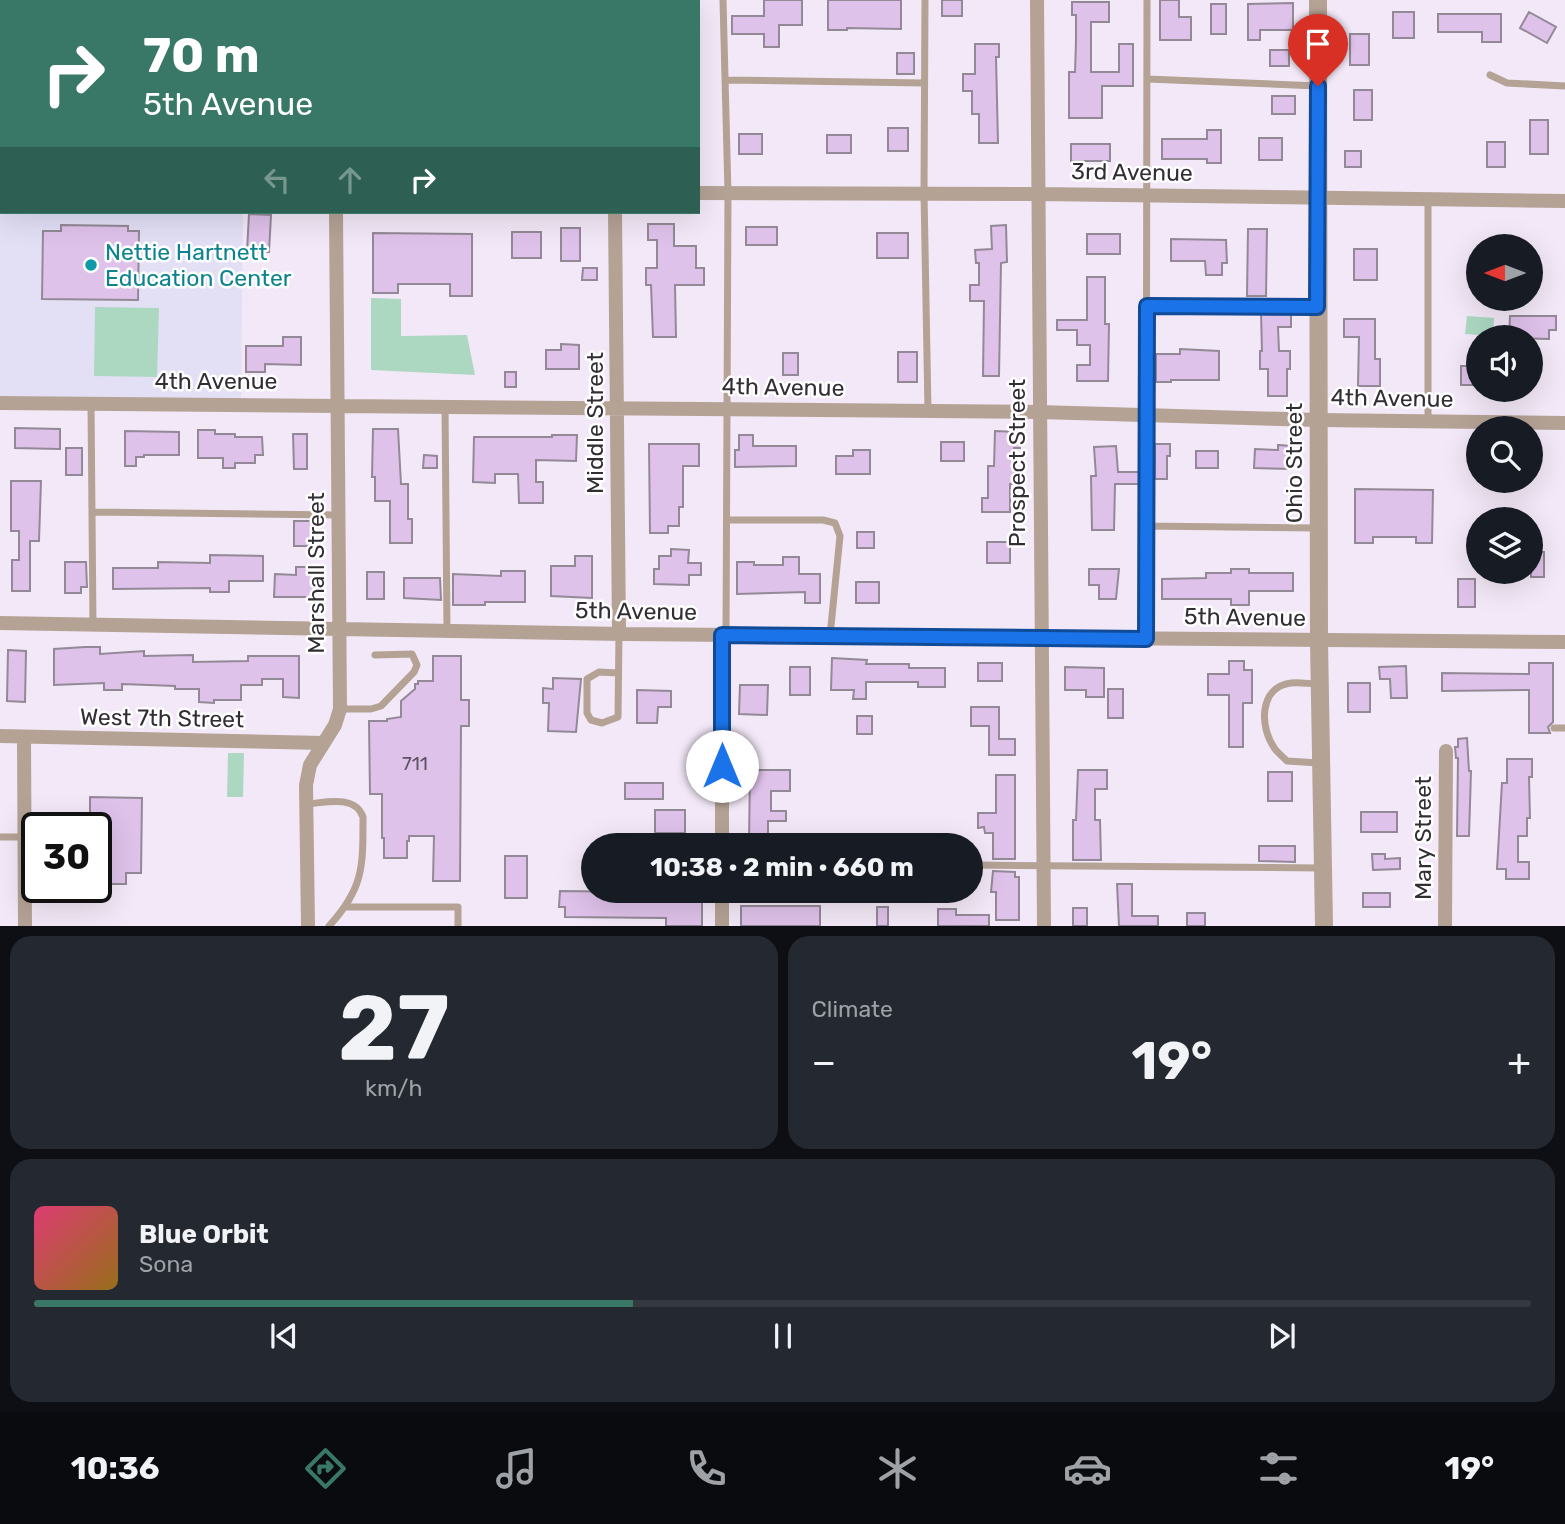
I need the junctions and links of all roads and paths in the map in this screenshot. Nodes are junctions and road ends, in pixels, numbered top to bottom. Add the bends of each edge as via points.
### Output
1 (723, 0) edge
2 (925, 0) edge
3 (1037, 0) edge
4 (1147, 0) edge
5 (1318, 0) edge
6 (1490, 75) dead end
7 (1147, 79) junction
8 (725, 80) junction
9 (924, 83) junction
10 (1318, 86) junction
11 (1565, 86) edge
12 (700, 193) edge
13 (729, 193) junction
14 (924, 193) junction
15 (1038, 194) junction
16 (1147, 195) junction
17 (1317, 198) junction
18 (1428, 200) junction
19 (1565, 201) edge
20 (336, 214) edge
21 (615, 214) edge
22 (1147, 306) junction
23 (1317, 307) junction
24 (0, 403) edge
25 (91, 404) junction
26 (338, 405) junction
27 (445, 406) junction
28 (618, 408) junction
29 (727, 409) junction
30 (928, 411) junction
31 (1039, 412) junction
32 (1147, 415) junction
33 (1318, 420) junction
34 (1428, 421) junction
35 (1565, 423) edge
36 (92, 512) junction
37 (339, 515) junction
38 (727, 520) junction
39 (1147, 526) junction
40 (1318, 528) junction
41 (0, 623) edge
42 (93, 625) junction
43 (339, 629) junction
44 (447, 631) junction
45 (619, 634) junction
46 (724, 635) junction
47 (830, 636) junction
48 (1041, 638) junction
49 (1146, 639) junction
50 (1319, 641) junction
51 (1565, 642) edge
52 (375, 654) dead end
53 (618, 673) junction
54 (1320, 684) junction
55 (340, 709) junction
56 (1554, 728) dead end
57 (1565, 728) edge
58 (0, 736) edge
59 (24, 738) junction
60 (324, 743) junction
61 (1447, 751) dead end
62 (1321, 763) junction
63 (306, 804) junction
64 (24, 812) edge
65 (722, 833) edge
66 (0, 837) edge
67 (21, 837) edge
68 (983, 865) edge
69 (1043, 866) junction
70 (1323, 868) junction
71 (25, 903) edge
72 (722, 903) edge
73 (346, 907) junction
74 (25, 926) edge
75 (308, 926) edge
76 (329, 926) edge
77 (458, 926) edge
78 (722, 926) edge
79 (1044, 926) edge
80 (1324, 926) edge
81 (1445, 926) edge

1 - 8 lane
2 - 9 lane
3 - 15 street, Prospect Street
4 - 7 lane
5 - 10 street, Ohio Street
6 - 11 lane via 1507,83
7 - 10 lane
7 - 16 lane
8 - 9 lane
8 - 13 lane
9 - 14 lane
10 - 17 street, Ohio Street
12 - 13 street, 3rd Avenue
13 - 14 street, 3rd Avenue
13 - 29 lane
14 - 15 street, 3rd Avenue
14 - 30 lane
15 - 16 street, 3rd Avenue
15 - 31 street, Prospect Street
16 - 17 street, 3rd Avenue
16 - 22 lane
17 - 18 street, 3rd Avenue
17 - 23 street, Ohio Street
18 - 19 street, 3rd Avenue
18 - 34 lane
20 - 26 street, Marshall Street
21 - 28 street, Middle Street
22 - 23 lane
22 - 32 lane
23 - 33 street, Ohio Street
24 - 25 street, 4th Avenue
25 - 26 street, 4th Avenue
25 - 36 lane
26 - 27 street, 4th Avenue
26 - 37 street, Marshall Street
27 - 28 street, 4th Avenue
27 - 44 lane
28 - 29 street, 4th Avenue
28 - 45 street, Middle Street
29 - 30 street, 4th Avenue
29 - 38 lane
30 - 31 street, 4th Avenue
31 - 32 street, 4th Avenue
31 - 48 street, Prospect Street
32 - 33 street, 4th Avenue
32 - 39 lane
33 - 34 street, 4th Avenue
33 - 40 street, Ohio Street
34 - 35 street, 4th Avenue
36 - 37 lane
36 - 42 lane
37 - 43 street, Marshall Street
38 - 46 lane
38 - 47 lane via 835,523 840,536
39 - 40 lane
39 - 49 lane
40 - 50 street, Ohio Street
41 - 42 street, 5th Avenue
42 - 43 street, 5th Avenue
43 - 44 street, 5th Avenue
43 - 55 street, Marshall Street
44 - 45 street, 5th Avenue
45 - 46 street, 5th Avenue
45 - 53 lane
46 - 47 street, 5th Avenue
46 - 65 street
47 - 48 street, 5th Avenue
48 - 49 street, 5th Avenue
48 - 69 street, Prospect Street
49 - 50 street, 5th Avenue
50 - 51 street, 5th Avenue
50 - 54 street, Ohio Street
52 - 55 lane via 412,654 417,665 381,706
53 - 53 lane via 618,717 602,723 591,720 587,679 599,673
54 - 62 street, Ohio Street
54 - 62 lane via 1290,683 1276,689 1268,695 1264,711 1267,733 1287,761
55 - 60 street, Marshall Street
56 - 57 lane
58 - 59 street, West 7th Street
59 - 60 street, West 7th Street
59 - 64 street
60 - 63 street, Marshall Street via 310,765
61 - 81 street, Mary Street
62 - 70 street, Ohio Street
63 - 73 lane via 340,801 360,808 361,871
63 - 75 street, Marshall Street
66 - 67 lane
68 - 69 lane
69 - 70 lane
69 - 79 street, Prospect Street
70 - 80 street, Ohio Street
71 - 74 street
72 - 78 street
73 - 76 lane
73 - 77 lane via 458,907

